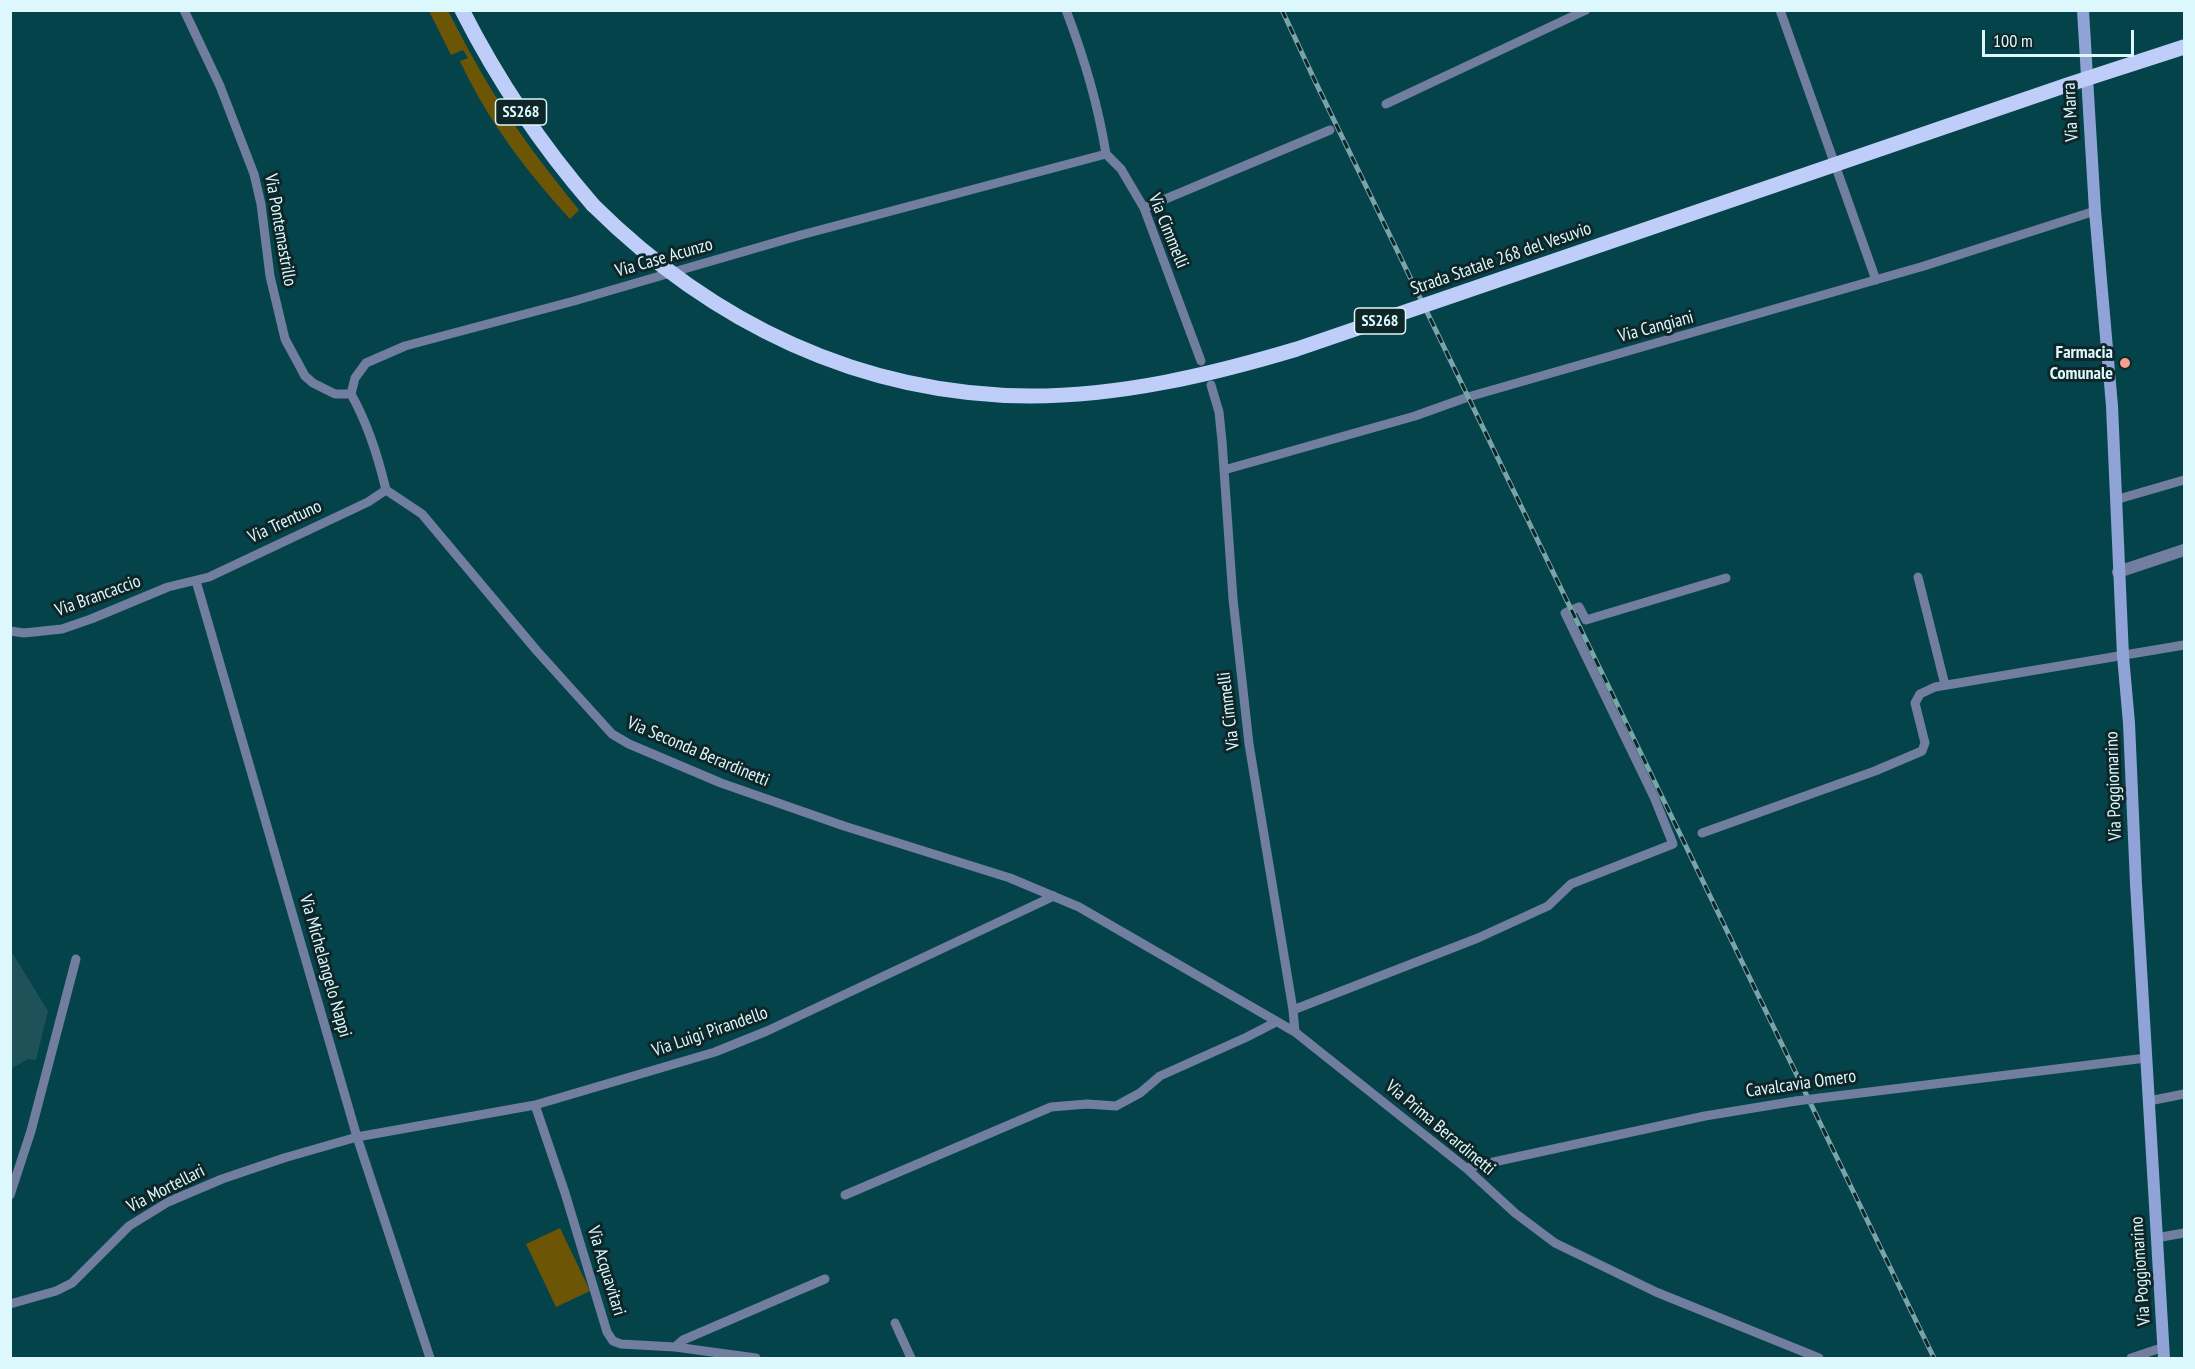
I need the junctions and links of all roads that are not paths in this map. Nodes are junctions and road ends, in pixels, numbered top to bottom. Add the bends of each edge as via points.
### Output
1 (184, 10) edge
2 (462, 10) edge
3 (1066, 10) edge
4 (1586, 10) edge
5 (1780, 10) edge
6 (2083, 10) edge
7 (2184, 47) edge
8 (1386, 104) dead end
9 (1330, 130) dead end
10 (1106, 154) junction
11 (1144, 208) junction
12 (2095, 212) junction
13 (1876, 280) junction
14 (1201, 361) dead end
15 (1211, 385) dead end
16 (351, 394) junction
17 (1224, 470) junction
18 (2184, 480) edge
19 (386, 490) junction
20 (2115, 500) junction
21 (2184, 550) edge
22 (2118, 572) junction
23 (1918, 577) dead end
24 (1726, 578) dead end
25 (196, 580) junction
26 (10, 631) edge
27 (2184, 645) edge
28 (2123, 656) junction
29 (1945, 685) junction
30 (1702, 833) dead end
31 (1054, 896) junction
32 (76, 959) dead end
33 (1293, 1010) junction
34 (1276, 1022) junction
35 (1295, 1032) junction
36 (2146, 1058) junction
37 (2184, 1094) edge
38 (2149, 1101) junction
39 (535, 1106) junction
40 (357, 1137) junction
41 (1466, 1168) junction
42 (10, 1195) edge
43 (845, 1195) dead end
44 (2184, 1233) edge
45 (2156, 1238) junction
46 (825, 1279) dead end
47 (10, 1304) edge
48 (895, 1323) dead end
49 (675, 1347) junction
50 (2164, 1353) edge
51 (430, 1359) edge
52 (756, 1359) edge
53 (911, 1359) edge
54 (1819, 1359) edge
55 (2131, 1359) edge

1 - 16 street, Via Pontemastrillo via 220,86 254,174 270,276 285,339 313,383 335,394
2 - 7 highway, Strada Statale 268 del Vesuvio / SS268, bridge via 489,62 538,138 593,205 651,259 716,305 822,357 898,380 964,391 1031,396 1104,392 1182,379 1297,349
3 - 10 street via 1092,86
4 - 8 street
5 - 13 street
6 - 12 main road, Via Marra
9 - 11 street
10 - 11 street, Via Cimmelli via 1121,169
10 - 16 street, Via Case Acunzo via 405,346 366,363 354,378
11 - 14 street, Via Cimmelli
12 - 13 street, Via Cangiani
12 - 20 main road, Via Poggiomarino via 2112,406
13 - 17 street, Via Cangiani
15 - 17 street, Via Cimmelli via 1219,412
16 - 19 street via 363,416
17 - 33 street, Via Cimmelli via 1249,744
18 - 20 street
19 - 25 street, Via Trentuno via 368,502
19 - 31 street, Via Seconda Berardinetti via 422,514 612,734 721,783
20 - 22 main road, Via Poggiomarino
21 - 22 street
22 - 28 main road, Via Poggiomarino
23 - 29 street
24 - 33 street via 1586,620 1579,606 1565,613 1673,844 1571,884 1548,906 1478,938
25 - 26 street, Via Brancaccio via 168,587 63,629
25 - 40 street, Via Michelangelo Nappi
27 - 28 street
28 - 29 street
28 - 36 main road, Via Poggiomarino
29 - 30 street via 1920,694 1915,703 1925,743 1922,751
31 - 34 street, Via Prima Berardinetti via 1154,949
31 - 39 street, Via Luigi Pirandello via 757,1036
32 - 42 street
33 - 35 street, Via Cimmelli
34 - 35 street, Via Prima Berardinetti
34 - 43 street via 1160,1076 1116,1106 1051,1107
35 - 41 street, Via Prima Berardinetti
36 - 38 main road, Via Poggiomarino
36 - 41 street, Cavalcavia Omero, bridge via 1796,1101 1705,1116
37 - 38 street
38 - 45 main road, Via Poggiomarino
39 - 40 street, Via Luigi Pirandello
39 - 49 street, Via Acquavitari via 607,1332 621,1344
40 - 47 street, Via Mortellari via 232,1175 168,1202 129,1226 72,1283
40 - 51 street, Via Michelangelo Nappi
41 - 54 street, Via Prima Berardinetti via 1555,1244 1656,1292
44 - 45 street
45 - 50 main road, Via Poggiomarino
46 - 49 street via 683,1340
48 - 53 street
49 - 52 street, Via Acquavitari
50 - 55 street

